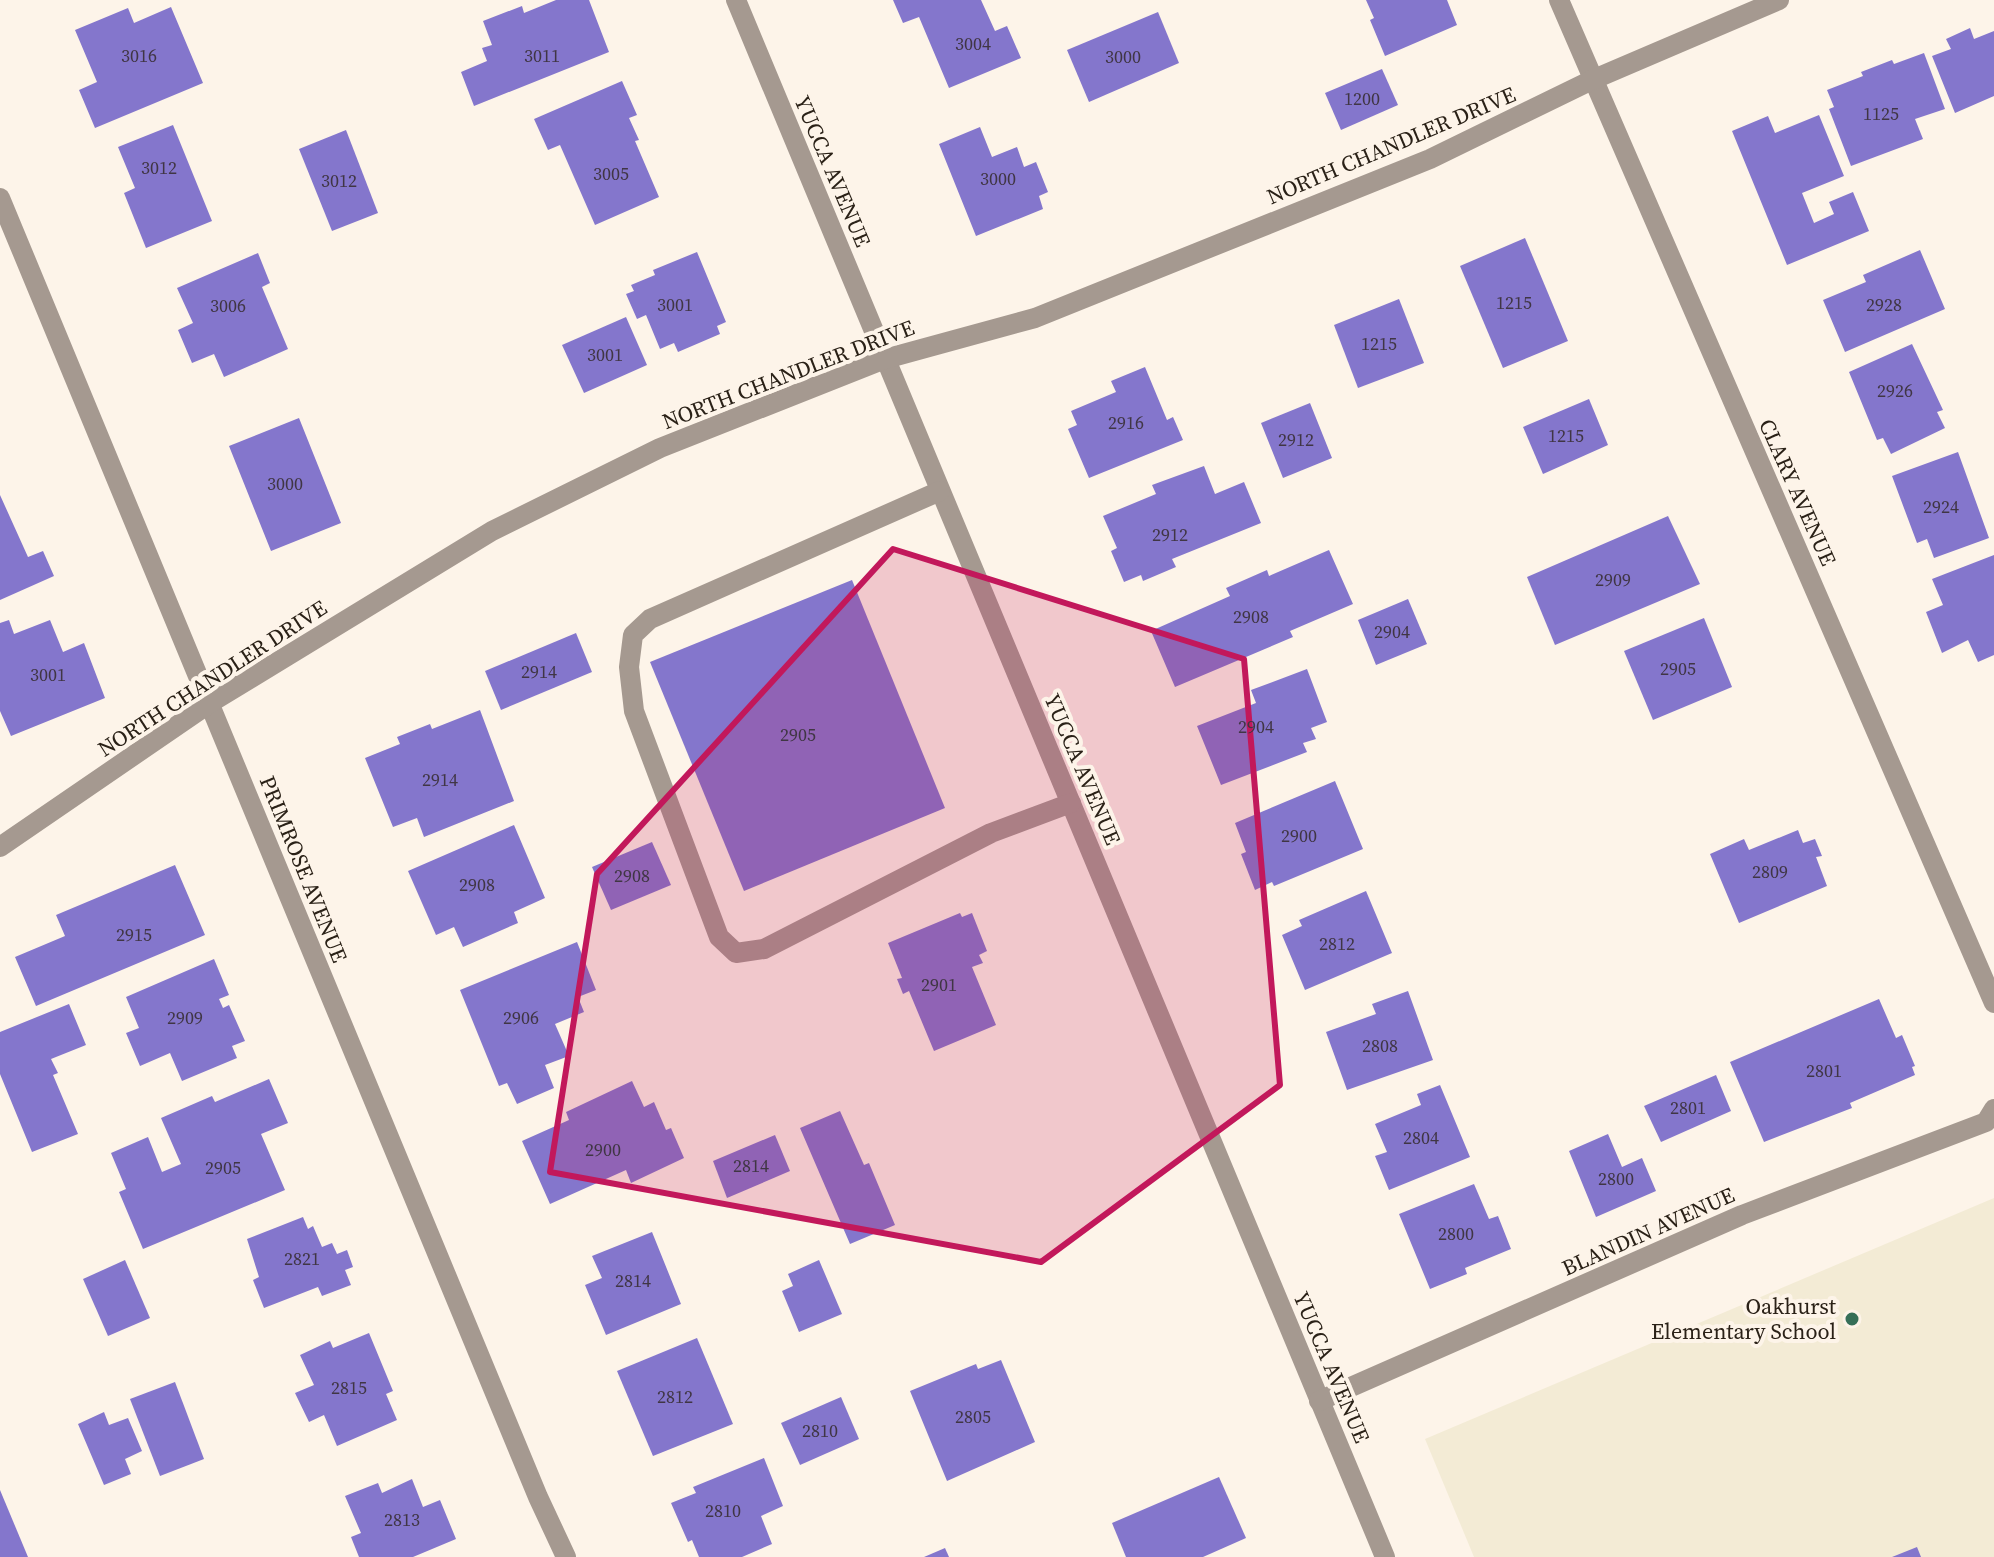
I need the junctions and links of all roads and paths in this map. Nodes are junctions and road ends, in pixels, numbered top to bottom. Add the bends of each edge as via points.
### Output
1 (736, 0) edge
2 (1559, 0) edge
3 (1779, 0) edge
4 (1592, 80) junction
5 (0, 198) edge
6 (885, 359) junction
7 (940, 491) junction
8 (210, 703) junction
9 (1071, 803) junction
10 (0, 847) edge
11 (1994, 1003) edge
12 (1994, 1109) edge
13 (1319, 1401) junction
14 (566, 1557) edge
15 (1385, 1557) edge

1 - 6 street, YUCCA AVENUE
2 - 4 street, CLARY AVENUE
3 - 4 street, NORTH CHANDLER DRIVE
4 - 6 street, NORTH CHANDLER DRIVE via 1430,159 1035,318
4 - 11 street, CLARY AVENUE
5 - 8 street, PRIMROSE AVENUE
6 - 7 street, YUCCA AVENUE
6 - 8 street, NORTH CHANDLER DRIVE via 660,448 492,531
7 - 9 street, YUCCA AVENUE
7 - 9 street via 650,619 633,635 629,667 634,711 719,937 736,953 764,949 991,833
8 - 10 street, NORTH CHANDLER DRIVE
8 - 14 street, PRIMROSE AVENUE
9 - 13 street, YUCCA AVENUE
12 - 13 street, BLANDIN AVENUE via 1986,1122 1742,1215
13 - 15 street, YUCCA AVENUE

